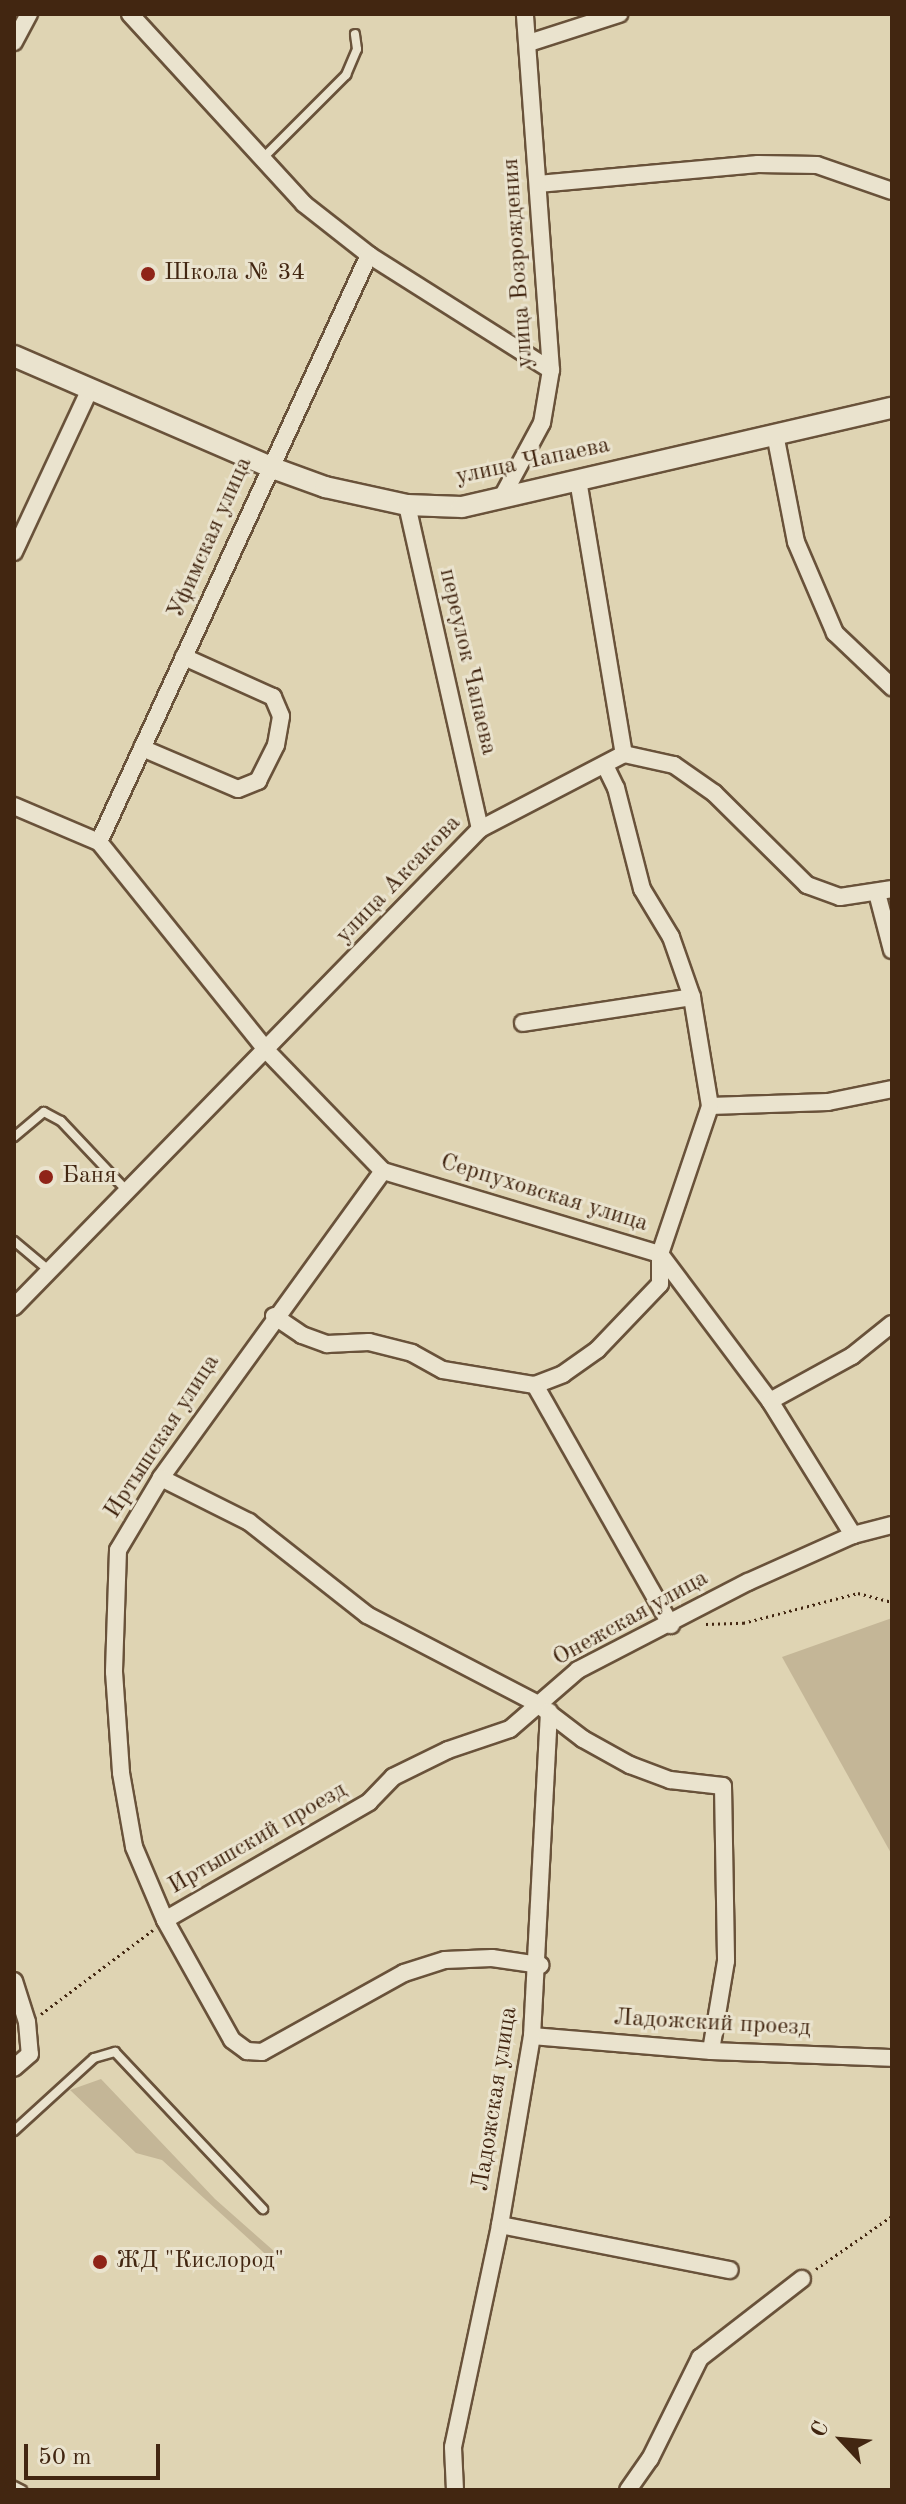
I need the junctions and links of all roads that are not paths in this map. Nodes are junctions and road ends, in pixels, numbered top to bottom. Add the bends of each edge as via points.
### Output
1 (29, 14) edge
2 (130, 14) edge
3 (525, 14) edge
4 (619, 14) edge
5 (355, 34) dead end
6 (14, 42) edge
7 (529, 43) junction
8 (260, 161) junction
9 (538, 184) junction
10 (892, 191) edge
11 (369, 255) junction
12 (14, 356) edge
13 (551, 370) junction
14 (90, 389) junction
15 (892, 408) edge
16 (775, 434) junction
17 (270, 467) junction
18 (578, 480) junction
19 (501, 499) junction
20 (407, 505) junction
21 (14, 552) edge
22 (184, 657) junction
23 (892, 687) edge
24 (142, 748) junction
25 (624, 754) junction
26 (605, 765) junction
27 (14, 806) edge
28 (480, 829) junction
29 (99, 842) junction
30 (885, 891) edge
31 (892, 950) edge
32 (692, 997) junction
33 (523, 1023) dead end
34 (267, 1051) junction
35 (892, 1089) edge
36 (710, 1106) junction
37 (14, 1137) edge
38 (383, 1171) junction
39 (128, 1192) junction
40 (14, 1241) edge
41 (660, 1254) junction
42 (51, 1273) junction
43 (14, 1307) edge
44 (274, 1316) junction
45 (892, 1324) edge
46 (535, 1385) junction
47 (770, 1401) junction
48 (161, 1478) junction
49 (892, 1525) edge
50 (853, 1535) junction
51 (671, 1625) junction
52 (543, 1707) junction
53 (165, 1920) junction
54 (540, 1965) junction
55 (14, 1981) edge
56 (532, 2036) junction
57 (711, 2051) junction
58 (890, 2058) dead end
59 (14, 2068) edge
60 (14, 2131) edge
61 (263, 2209) dead end
62 (500, 2225) junction
63 (730, 2270) dead end
64 (802, 2279) road end
65 (14, 2486) edge
66 (22, 2490) edge
67 (455, 2490) edge
68 (628, 2490) edge

1 - 6 street
2 - 8 street
3 - 7 street, улица Возрождения
4 - 7 street
5 - 8 lane via 357,49 346,75
7 - 9 street, улица Возрождения
8 - 11 street
9 - 10 street via 788,164 817,165
9 - 13 street, улица Возрождения
11 - 13 street
11 - 17 street, Уфимская улица
12 - 14 street, улица Чапаева
13 - 19 street, улица Возрождения via 542,423
14 - 17 street, улица Чапаева
14 - 21 street
15 - 16 street, улица Чапаева
16 - 18 street, улица Чапаева
16 - 23 street via 796,542 835,633
17 - 20 street, улица Чапаева via 325,487
17 - 22 street, Уфимская улица
18 - 19 street, улица Чапаева
18 - 25 street
19 - 20 street, улица Чапаева via 462,507
20 - 28 street, переулок Чапаева
22 - 24 street, Уфимская улица
22 - 24 street via 273,697 281,716 276,745 258,781 238,789
24 - 29 street, Уфимская улица
25 - 26 street, улица Аксакова
25 - 30 street via 674,765 714,793 807,885 840,897
26 - 28 street, улица Аксакова
26 - 32 street via 642,889 671,937
27 - 29 street
28 - 34 street, улица Аксакова
29 - 34 street, Серпуховская улица
30 - 31 street
32 - 33 street
32 - 36 street
34 - 38 street, Серпуховская улица
34 - 39 street, улица Аксакова
35 - 36 street via 828,1102
36 - 41 street
37 - 39 lane via 44,1112 61,1121
38 - 41 street, Серпуховская улица
38 - 44 street, Иртышская улица
39 - 42 street, улица Аксакова
40 - 42 lane
41 - 46 street via 660,1284 649,1298 597,1350 563,1374
41 - 47 street, Серпуховская улица
42 - 43 street, улица Аксакова
44 - 46 street via 327,1344 369,1342 412,1353 443,1370
44 - 48 street, Иртышская улица
45 - 47 street via 852,1356
46 - 51 street
47 - 50 street, Серпуховская улица
48 - 52 street via 249,1522 367,1615
48 - 53 street, Иртышская улица via 118,1550 114,1672 121,1773 134,1847
49 - 50 street, Онежская улица
50 - 51 street, Онежская улица via 748,1582
51 - 52 street, Онежская улица via 578,1670
52 - 53 street, Иртышский проезд via 510,1729 448,1750 393,1777 369,1802
52 - 54 street, Ладожская улица
52 - 57 street via 583,1739 630,1765 670,1780 715,1782 727,1795 726,1961
53 - 54 street, Иртышская улица via 232,2040 247,2051 262,2052 404,1973 445,1960 492,1958
54 - 56 street, Ладожская улица
55 - 59 street via 30,2054
56 - 57 street, Ладожский проезд
56 - 62 street, Ладожская улица
57 - 58 street, Ладожский проезд
60 - 61 lane via 94,2058 115,2052
62 - 63 street
62 - 67 street, Ладожская улица via 453,2447
64 - 68 street via 700,2358 650,2459
65 - 66 lane

